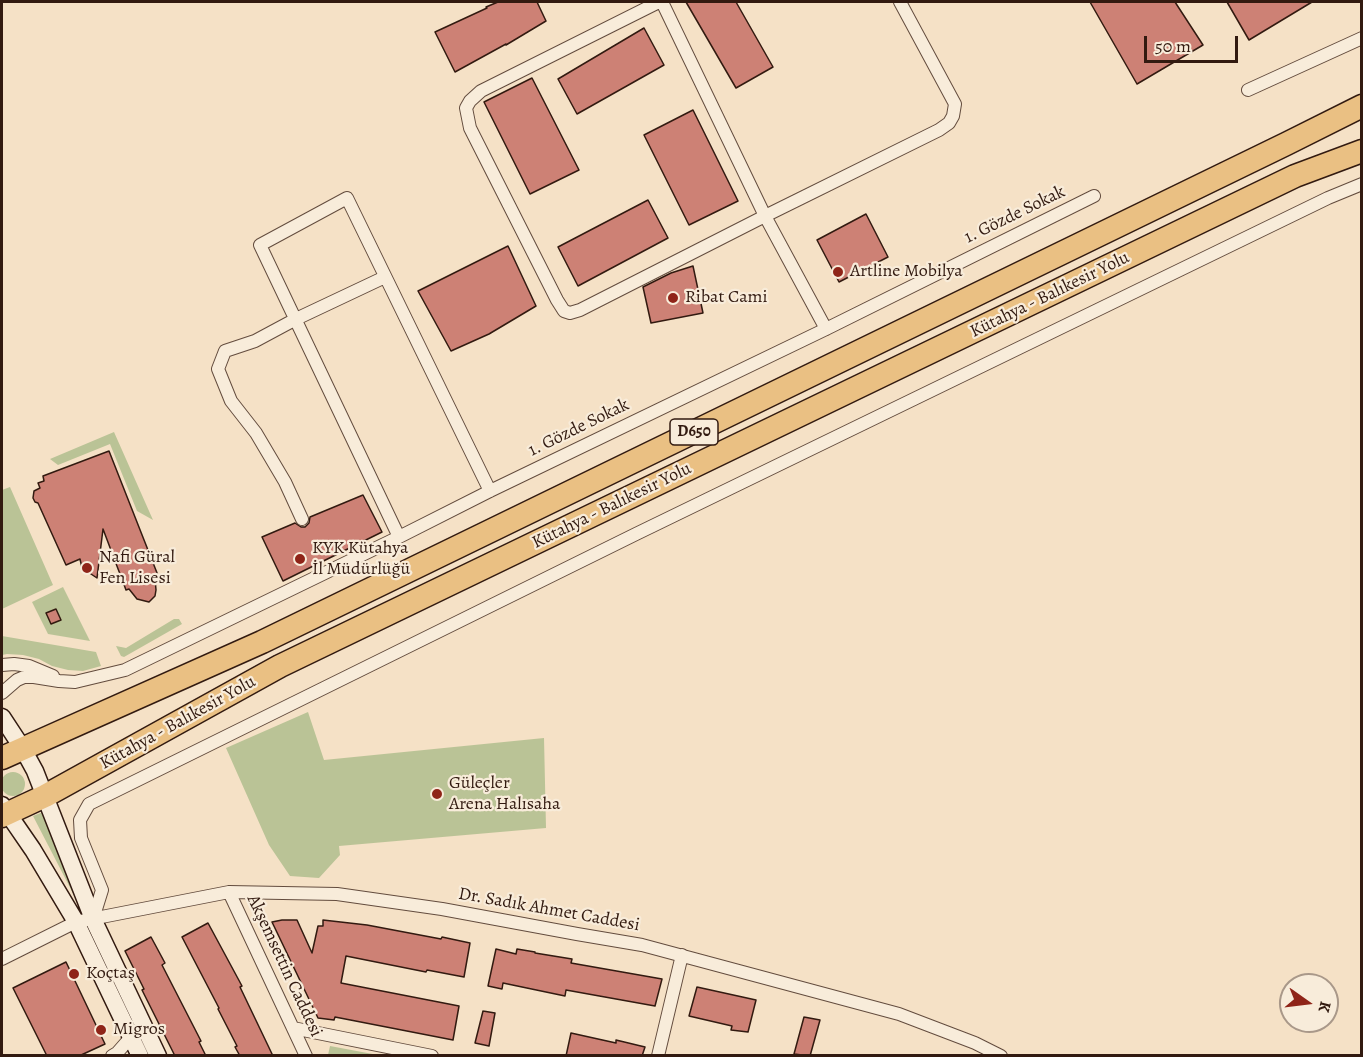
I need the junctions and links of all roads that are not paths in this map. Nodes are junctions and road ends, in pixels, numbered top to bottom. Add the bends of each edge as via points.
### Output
1 (660, 2) edge
2 (900, 2) edge
3 (1362, 38) edge
4 (1248, 90) dead end
5 (1362, 106) edge
6 (1362, 151) edge
7 (1362, 184) edge
8 (1094, 196) dead end
9 (765, 216) junction
10 (385, 277) junction
11 (296, 319) junction
12 (826, 329) junction
13 (490, 491) junction
14 (302, 519) dead end
15 (399, 537) junction
16 (2, 665) edge
17 (75, 682) junction
18 (2, 693) edge
19 (2, 717) edge
20 (23, 748) junction
21 (2, 758) edge
22 (45, 796) junction
23 (3, 811) edge
24 (229, 892) junction
25 (85, 921) junction
26 (682, 955) junction
27 (2, 959) edge
28 (293, 1028) junction
29 (131, 1037) junction
30 (139, 1055) edge
31 (112, 1056) edge
32 (158, 1056) edge
33 (306, 1056) edge
34 (432, 1056) edge
35 (658, 1056) edge
36 (1001, 1056) edge

1 - 9 street
1 - 9 street via 481,91 466,108 470,128 556,300 570,313
2 - 9 street via 955,104 949,123
3 - 4 street
5 - 20 highway, Kütahya - Balıkesir Yolu / D650 via 262,642
6 - 22 highway, Kütahya - Balıkesir Yolu / D650 via 1285,181 280,666
7 - 25 street via 615,544 88,804 80,819 81,838 102,890
8 - 12 street, 1. Gözde Sokak
9 - 12 street
10 - 11 street
10 - 11 street via 347,198 260,245
10 - 13 street
11 - 14 street via 255,342 225,351 218,369 231,401 285,482
11 - 15 street
12 - 13 street, 1. Gözde Sokak
13 - 15 street, 1. Gözde Sokak
15 - 17 street, 1. Gözde Sokak via 125,670
16 - 17 street via 29,666
17 - 18 street via 24,677
19 - 20 main road
20 - 21 highway, Kütahya - Balıkesir Yolu
20 - 22 main road
22 - 23 highway, Kütahya - Balıkesir Yolu
22 - 25 main road
23 - 25 main road
24 - 25 street, Dr. Sadık Ahmet Caddesi
24 - 26 street, Dr. Sadık Ahmet Caddesi via 337,894 442,909
24 - 28 street, Akşemsettin Caddesi
25 - 27 street, Dr. Sadık Ahmet Caddesi
25 - 29 main road
25 - 32 main road
26 - 35 street
26 - 36 street, Dr. Sadık Ahmet Caddesi via 899,1014
28 - 33 street, Akşemsettin Caddesi
28 - 34 street
29 - 30 main road
29 - 31 street

